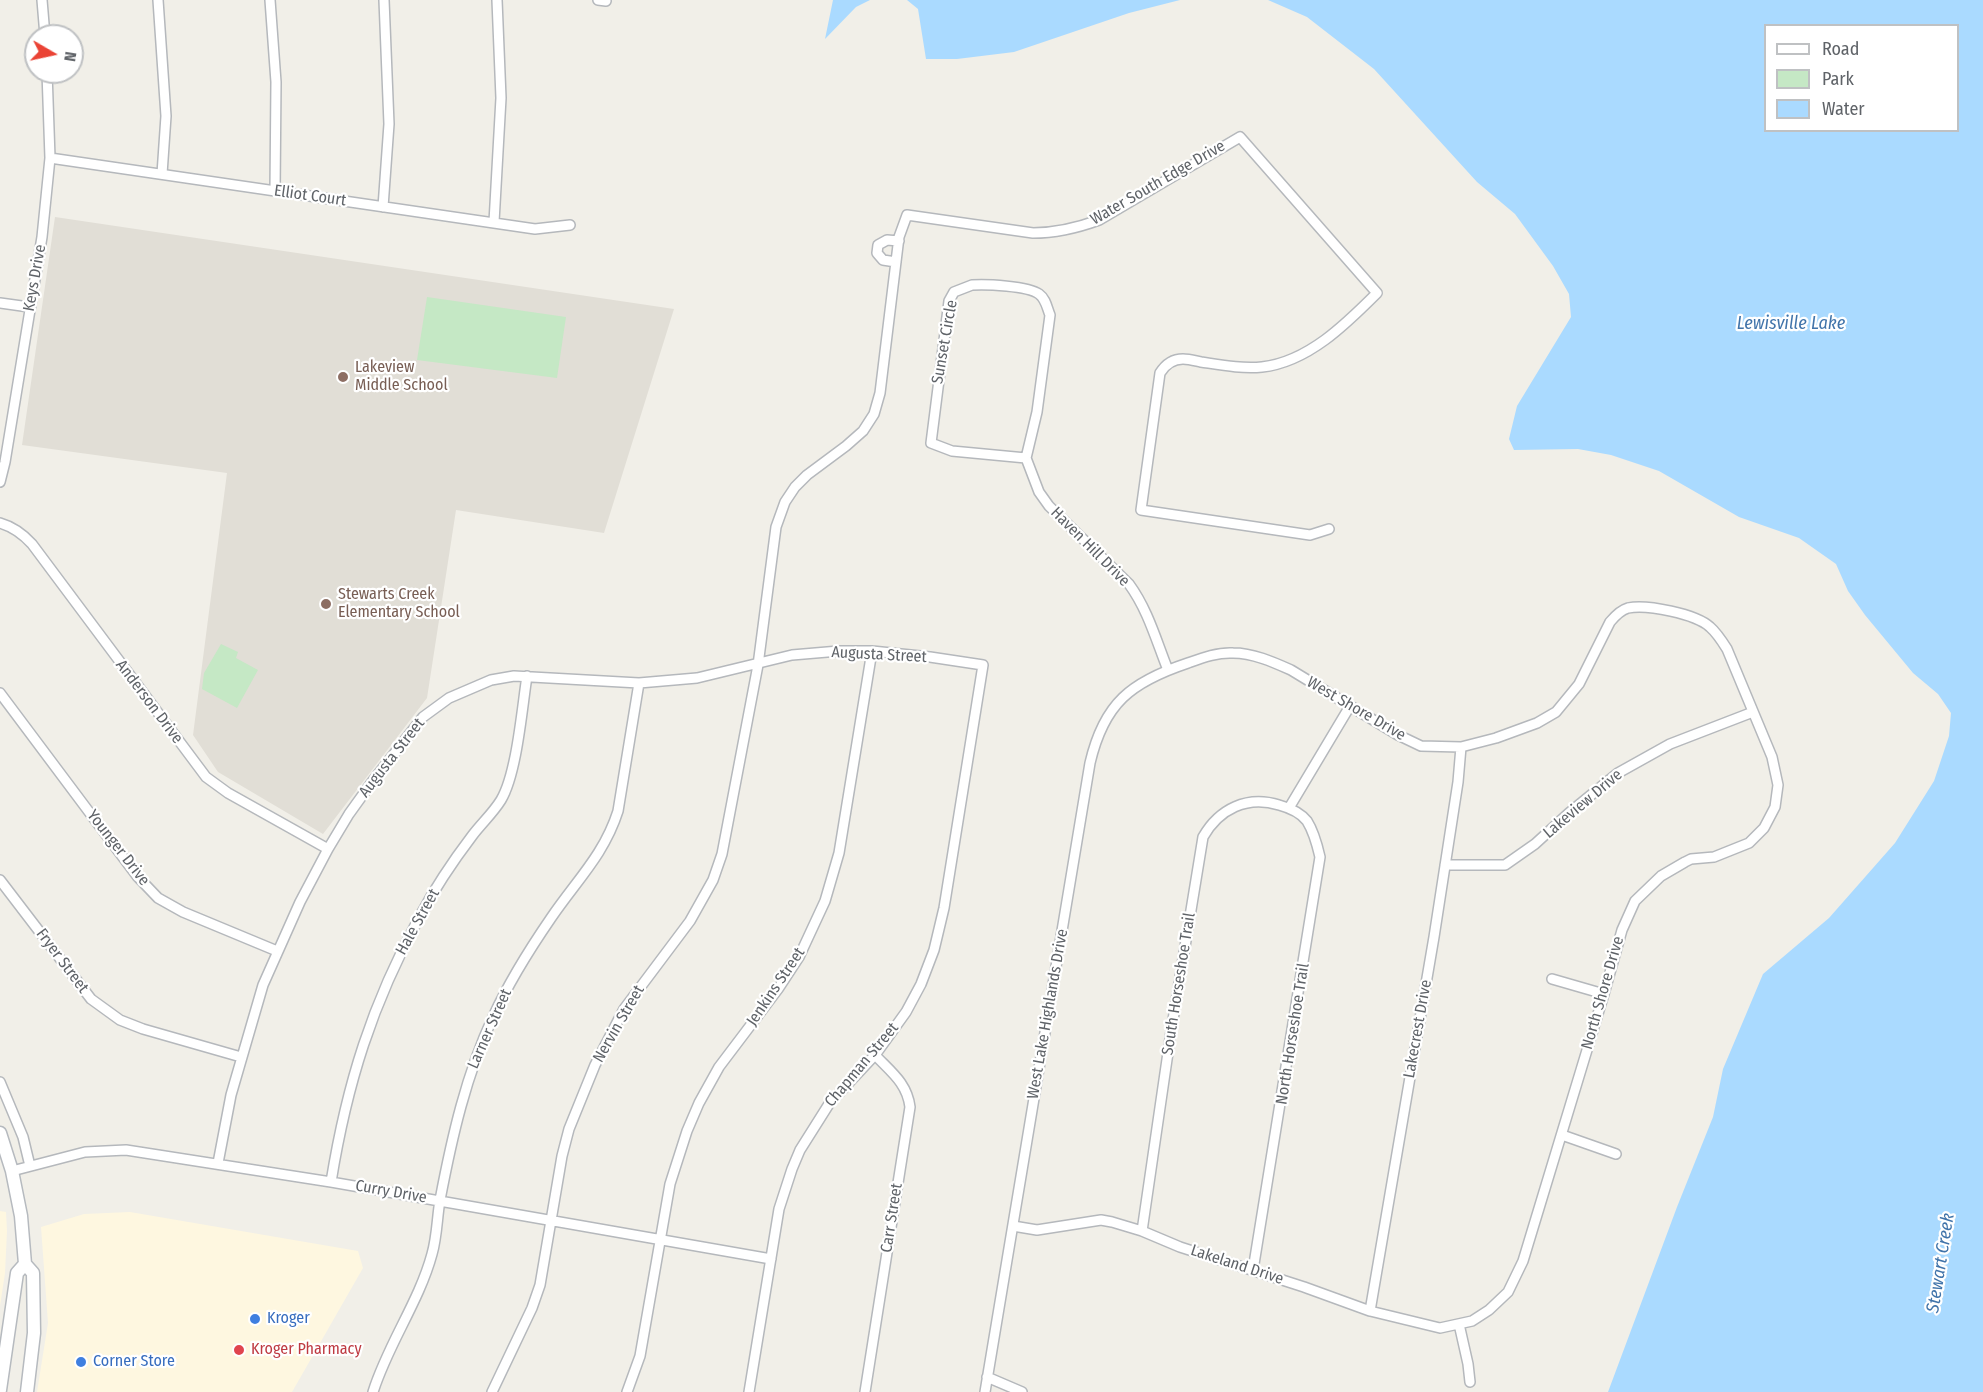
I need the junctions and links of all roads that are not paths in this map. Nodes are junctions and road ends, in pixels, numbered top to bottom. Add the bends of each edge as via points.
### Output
1 (42, 0) edge
2 (158, 0) edge
3 (270, 0) edge
4 (384, 0) edge
5 (497, 0) edge
6 (44, 24) edge
7 (47, 84) edge
8 (50, 158) junction
9 (162, 174) junction
10 (275, 191) junction
11 (383, 207) junction
12 (494, 222) junction
13 (570, 225) dead end
14 (899, 240) junction
15 (896, 262) junction
16 (0, 303) edge
17 (29, 307) junction
18 (1026, 458) junction
19 (0, 482) edge
20 (0, 523) edge
21 (1329, 529) dead end
22 (872, 651) junction
23 (758, 665) junction
24 (983, 665) joint
25 (1168, 670) junction
26 (527, 676) junction
27 (639, 683) junction
28 (0, 693) edge
29 (1350, 706) junction
30 (1753, 712) junction
31 (1461, 747) junction
32 (1289, 808) junction
33 (328, 849) junction
34 (1445, 865) junction
35 (0, 880) edge
36 (277, 951) junction
37 (1552, 979) dead end
38 (1604, 994) junction
39 (875, 1055) junction
40 (241, 1057) junction
41 (0, 1082) edge
42 (0, 1133) edge
43 (1562, 1135) junction
44 (1616, 1154) dead end
45 (218, 1163) junction
46 (30, 1166) junction
47 (12, 1171) junction
48 (331, 1182) junction
49 (440, 1201) junction
50 (550, 1221) junction
51 (1013, 1226) junction
52 (1142, 1231) junction
53 (661, 1240) junction
54 (771, 1259) junction
55 (25, 1264) junction
56 (1253, 1270) junction
57 (1370, 1311) junction
58 (1459, 1324) junction
59 (987, 1377) junction
60 (1470, 1382) dead end
61 (0, 1390) edge
62 (27, 1392) edge
63 (373, 1392) edge
64 (492, 1392) edge
65 (627, 1392) edge
66 (749, 1392) edge
67 (865, 1392) edge
68 (985, 1392) edge
69 (1022, 1392) edge

1 - 6 street
2 - 9 street via 166,117
3 - 10 street via 276,82
4 - 11 street via 388,124
5 - 12 street via 501,98
7 - 8 street, Keys Drive
8 - 9 street, Elliot Court
8 - 17 street, Keys Drive via 42,237
9 - 10 street, Elliot Court
10 - 11 street, Elliot Court
11 - 12 street, Elliot Court
12 - 13 street, Elliot Court via 536,229
14 - 15 street, Water South Edge Drive
14 - 15 street via 878,245 877,253 883,260
14 - 21 street, Water South Edge Drive via 907,215 1033,233 1075,229 1099,220 1240,136 1377,293 1315,347 1293,359 1262,367 1183,359 1164,367 1141,510 1310,535
15 - 23 street, Water South Edge Drive via 874,414 863,431 807,475 785,502 776,527
16 - 17 street
17 - 19 street, Keys Drive
18 - 18 street, Sunset Circle via 952,451 931,443 949,301 954,292 972,285 1028,290 1039,293 1046,302 1050,315 1037,412
18 - 25 street, Haven Hill Drive via 1048,506 1130,584 1149,616
20 - 33 street, Anderson Drive via 22,533 32,544 206,777
22 - 23 street, Augusta Street via 792,655
22 - 24 street, Augusta Street
22 - 53 street, Jenkins Street via 838,853 825,901 799,957 719,1067 699,1103 670,1184
23 - 27 street, Augusta Street via 696,678
23 - 50 street, Nervin Street via 722,855 713,880 690,921 624,1009 595,1065 569,1129
24 - 39 street, Chapman Street via 934,950 906,1012
25 - 29 street, West Shore Drive via 1201,658 1245,654 1291,670
25 - 51 street, West Lake Highlands Drive via 1125,694 1096,738
26 - 27 street, Augusta Street
26 - 33 street, Augusta Street via 490,680 471,687 423,717 354,806
26 - 48 street, Hale Street via 509,781 501,800 436,888 377,1005 345,1103
27 - 49 street, Larner Street via 612,830 517,971 492,1020 464,1092
28 - 36 street, Younger Drive via 158,898
29 - 31 street, West Shore Drive via 1420,746
29 - 32 street
30 - 31 street, West Shore Drive via 1727,649 1709,625 1662,609 1640,607 1615,615 1580,684 1556,712 1537,723
30 - 34 street, Lakeview Drive via 1670,744 1618,773 1505,865
30 - 38 street, North Shore Drive via 1772,757 1778,785 1767,822 1749,843 1714,857 1685,862 1661,876 1635,902 1622,930
31 - 34 street, Lakecrest Drive
32 - 52 street, South Horseshoe Trail via 1254,801 1243,803 1223,812 1203,837
32 - 56 street, North Horseshoe Trail via 1306,820 1320,856
33 - 36 street, Augusta Street
34 - 57 street, Lakecrest Drive
35 - 40 street, Fryer Street via 91,999 120,1020 143,1029
36 - 40 street, Augusta Street
37 - 38 street
38 - 43 street, North Shore Drive
39 - 54 street, Chapman Street via 829,1104 800,1150 779,1209
39 - 67 street, Carr Street via 904,1087 910,1107
40 - 45 street, Augusta Street
41 - 46 street
42 - 47 main road
43 - 44 street
43 - 58 street, North Shore Drive via 1514,1282 1489,1310
45 - 46 street, Curry Drive via 126,1150 85,1152
45 - 48 street, Curry Drive
46 - 47 street, Curry Drive
47 - 55 main road
48 - 49 street, Curry Drive
49 - 50 street, Curry Drive
49 - 63 street, Larner Street via 432,1252 421,1287
50 - 53 street, Curry Drive
50 - 64 street, Nervin Street via 540,1285
51 - 52 street, Lakeland Drive via 1045,1229 1101,1221
51 - 59 street, West Lake Highlands Drive
52 - 56 street, Lakeland Drive
53 - 54 street, Curry Drive
53 - 65 street, Jenkins Street via 640,1356
54 - 66 street, Chapman Street
55 - 61 main road via 17,1273
55 - 62 main road via 33,1273 35,1291
56 - 57 street, Lakeland Drive
57 - 58 street, Lakeland Drive via 1440,1328
58 - 60 street
59 - 68 street, West Lake Highlands Drive
59 - 69 street

